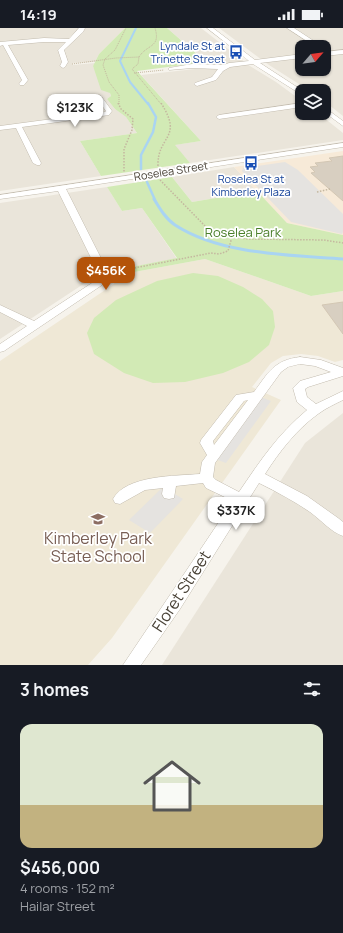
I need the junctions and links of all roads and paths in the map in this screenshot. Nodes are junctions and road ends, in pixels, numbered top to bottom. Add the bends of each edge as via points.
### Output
1 (82, 28) edge
2 (126, 28) edge
3 (155, 28) edge
4 (210, 28) edge
5 (290, 28) edge
6 (309, 40) edge
7 (70, 41) junction
8 (2, 44) edge
9 (343, 52) edge
10 (331, 53) edge
11 (139, 57) junction
12 (295, 57) edge
13 (106, 59) junction
14 (254, 62) junction
15 (63, 66) joint
16 (223, 67) junction
17 (171, 69) joint
18 (134, 73) junction
19 (22, 84) dead end
20 (197, 84) dead end
21 (295, 88) edge
22 (99, 97) dead end
23 (295, 106) edge
24 (331, 115) edge
25 (219, 117) dead end
26 (343, 124) edge
27 (18, 126) junction
28 (0, 128) edge
29 (343, 145) edge
30 (37, 164) dead end
31 (158, 170) dead end
32 (124, 174) dead end
33 (157, 178) dead end
34 (62, 188) junction
35 (330, 189) dead end
36 (317, 192) dead end
37 (0, 197) edge
38 (232, 237) junction
39 (343, 243) edge
40 (104, 274) junction
41 (0, 308) edge
42 (35, 326) junction
43 (0, 349) edge
44 (342, 372) edge
45 (343, 395) edge
46 (315, 410) junction
47 (257, 476) junction
48 (206, 478) junction
49 (120, 499) dead end
50 (241, 499) junction
51 (343, 530) edge
52 (131, 665) edge

1 - 7 street
2 - 13 path via 115,50
3 - 11 path via 155,45 141,52
4 - 14 street
5 - 6 street
7 - 8 street via 44,40
7 - 15 street via 60,50 65,62
8 - 19 street via 25,80
9 - 10 street
11 - 13 path
11 - 18 path via 138,64 132,70
12 - 14 street
13 - 15 path
13 - 32 path via 103,65 109,82 119,95 117,101 121,111 133,119 133,130 125,146
14 - 16 street
14 - 21 street
16 - 17 street via 192,66
16 - 20 street via 214,79
17 - 18 path
18 - 31 path via 148,86 168,114 171,124 159,154
22 - 27 street via 108,108 107,114
23 - 25 street
24 - 26 street
27 - 28 street
27 - 30 street
29 - 34 street, Roselea Street
33 - 38 path via 207,228
34 - 37 street, Roselea Street
34 - 40 street
35 - 36 path
38 - 39 path
38 - 40 path via 228,251 219,254 211,253
40 - 42 street via 99,283
41 - 42 street
42 - 43 street
44 - 46 street via 304,384 299,388 301,398
44 - 48 street via 306,360 281,365 257,396 240,398 207,440 206,444 214,455 209,462
45 - 46 street, Floret Street
46 - 47 street, Floret Street via 284,438
47 - 50 street, Floret Street
47 - 51 street via 305,502
48 - 49 street via 170,488 143,485
48 - 50 street via 212,484
50 - 52 street, Floret Street via 174,604

